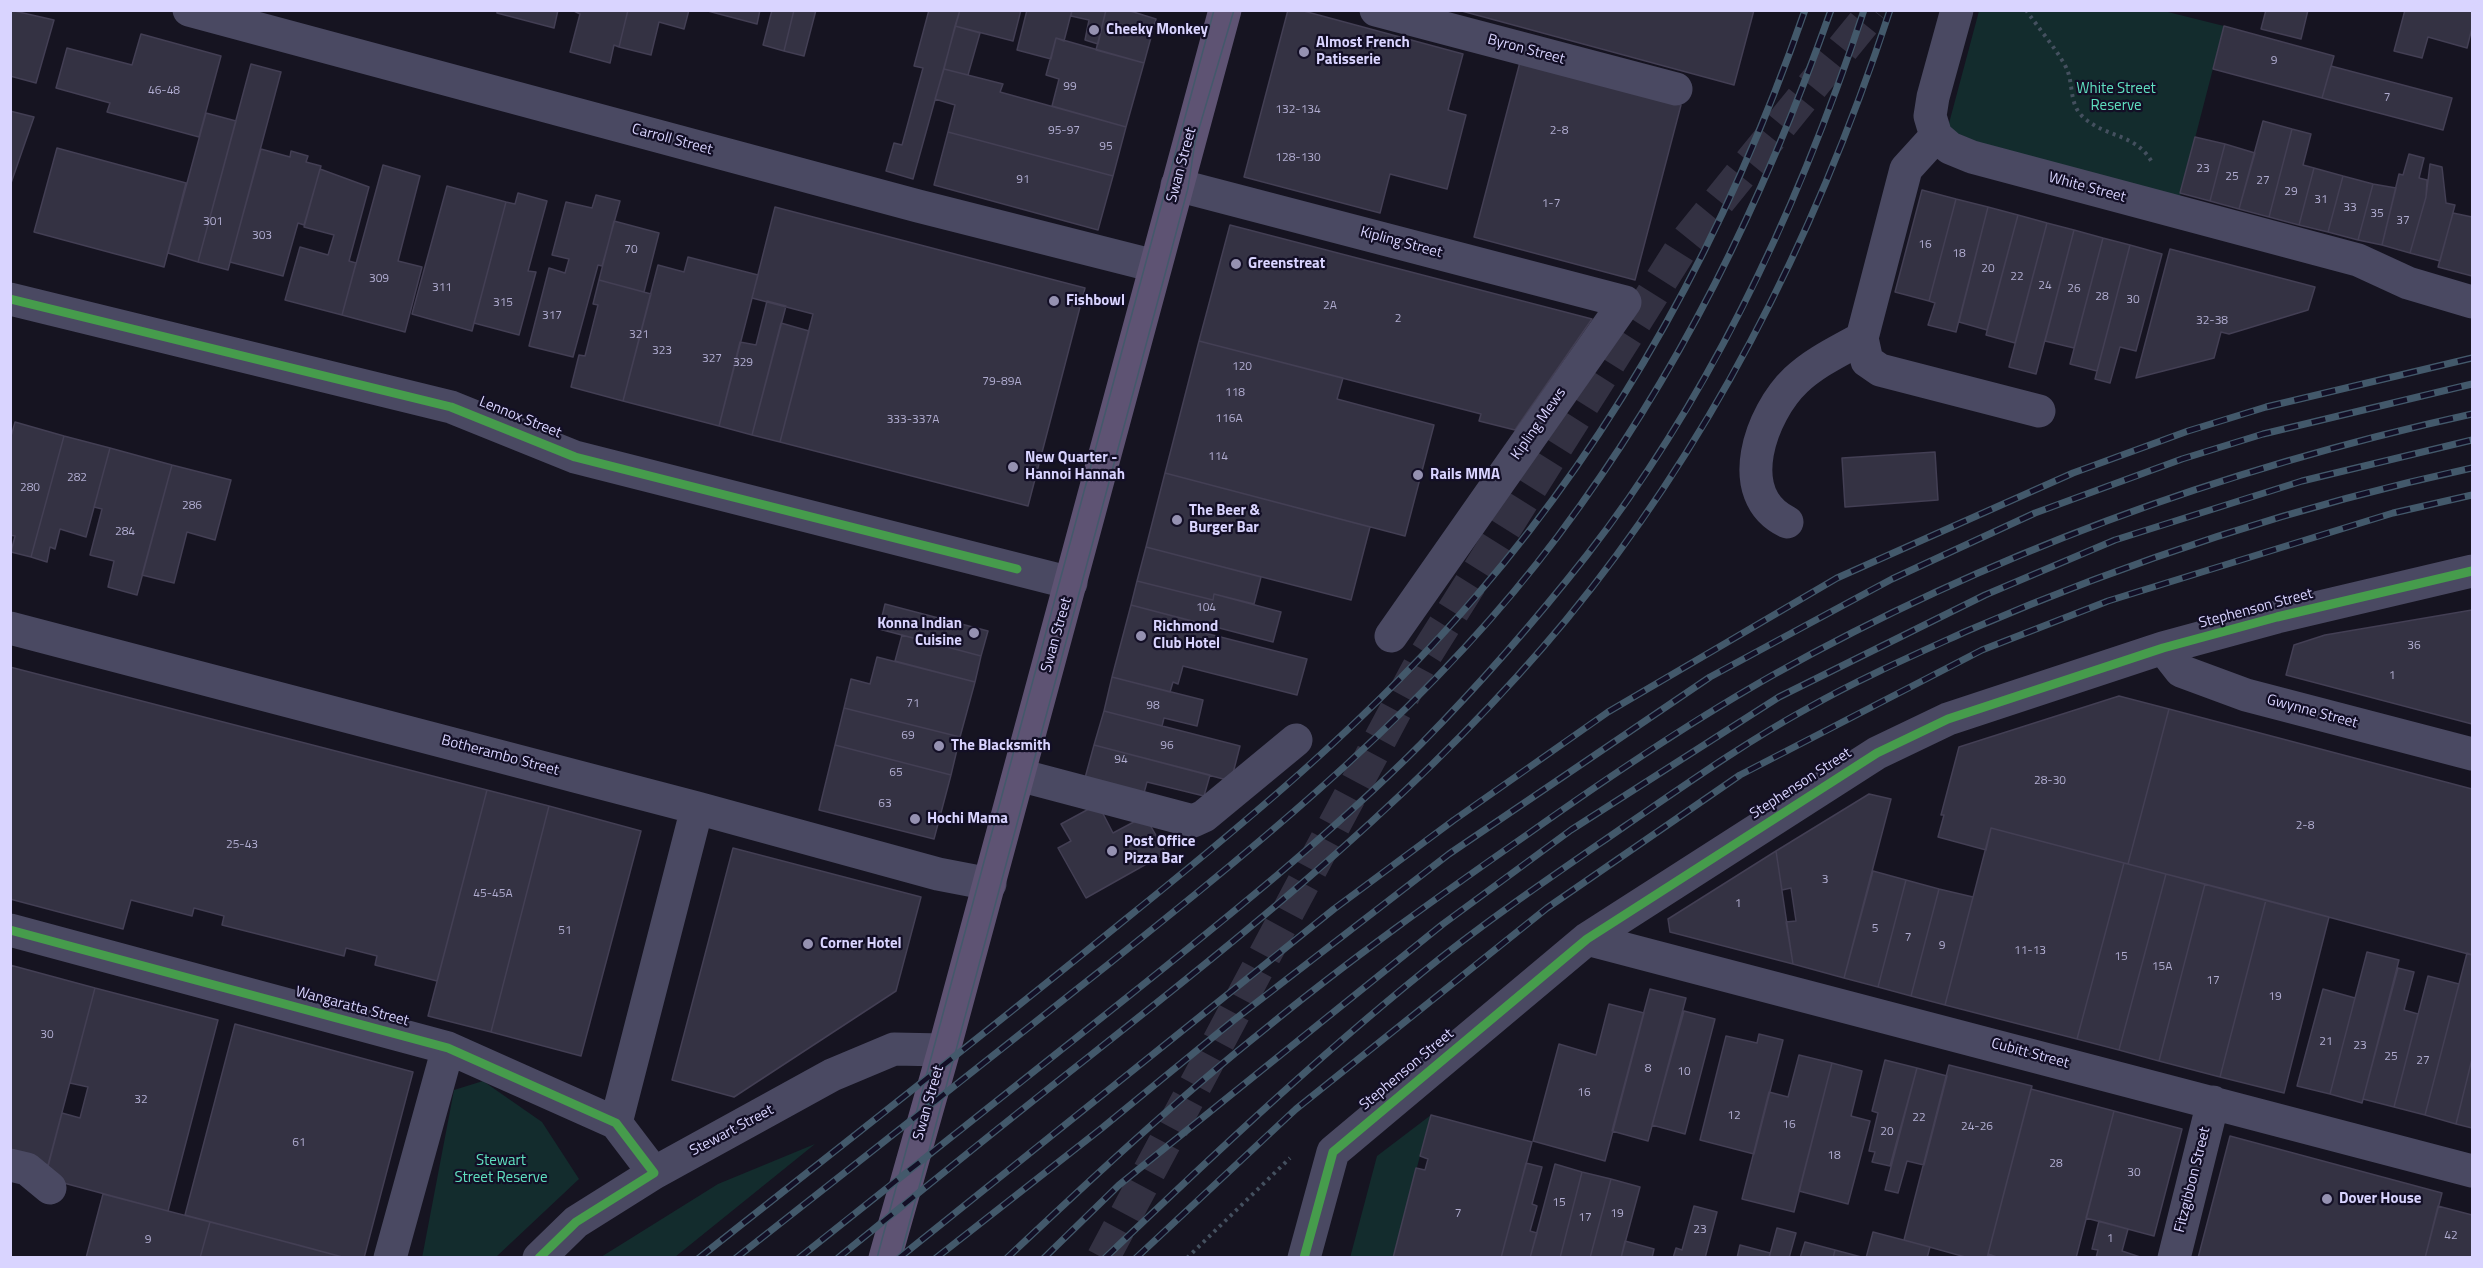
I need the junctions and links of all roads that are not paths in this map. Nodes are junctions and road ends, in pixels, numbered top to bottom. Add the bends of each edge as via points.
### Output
1 (189, 10) edge
2 (1225, 10) edge
3 (1376, 10) edge
4 (1957, 10) edge
5 (1676, 89) dead end
6 (1936, 136) junction
7 (1177, 185) junction
8 (1155, 266) junction
9 (10, 299) edge
10 (1625, 302) joint
11 (2472, 302) edge
12 (1864, 350) junction
13 (2039, 411) dead end
14 (1787, 522) dead end
15 (2472, 571) edge
16 (1071, 584) junction
17 (10, 628) edge
18 (1391, 636) dead end
19 (2163, 648) junction
20 (1296, 740) dead end
21 (2472, 754) edge
22 (1019, 775) junction
23 (697, 808) junction
24 (990, 884) junction
25 (10, 930) edge
26 (1587, 939) junction
27 (448, 1048) junction
28 (944, 1050) junction
29 (2213, 1102) junction
30 (616, 1123) junction
31 (10, 1165) edge
32 (2472, 1171) edge
33 (654, 1173) junction
34 (50, 1188) dead end
35 (390, 1257) edge
36 (539, 1257) edge
37 (885, 1257) edge
38 (1304, 1257) edge
39 (2174, 1257) edge

1 - 8 street, Carroll Street
2 - 7 main road, Swan Street
3 - 5 street, Byron Street
4 - 6 street via 1933,97 1930,116
6 - 11 street, White Street via 1950,148 1972,157 2358,260 2408,283
6 - 12 street via 1906,169
7 - 8 main road, Swan Street
7 - 10 street, Kipling Street
8 - 16 main road, Swan Street
9 - 16 street, Lennox Street via 451,407 575,457
10 - 18 street, Kipling Mews
12 - 13 street via 1880,370
12 - 14 street via 1818,362 1796,379 1768,420 1756,465 1757,492 1770,510
15 - 19 street, Stephenson Street
16 - 22 main road, Swan Street
17 - 23 street, Botherambo Street
19 - 21 street, Gwynne Street via 2181,671 2246,695
19 - 26 street, Stephenson Street via 1948,719 1877,753
20 - 22 street via 1193,821
22 - 24 main road, Swan Street
23 - 24 street, Botherambo Street via 938,874
23 - 30 street
24 - 28 main road, Swan Street
25 - 27 street, Wangaratta Street
26 - 29 street, Cubitt Street
26 - 38 street, Stephenson Street via 1333,1152
27 - 30 street, Wangaratta Street
27 - 35 street
28 - 33 street, Stewart Street via 894,1049 883,1053 832,1075
28 - 37 main road, Swan Street
29 - 32 street, Cubitt Street
29 - 39 street, Fitzgibbon Street
30 - 33 street, Wangaratta Street
31 - 34 street via 27,1169
33 - 36 street, Stewart Street via 576,1222

